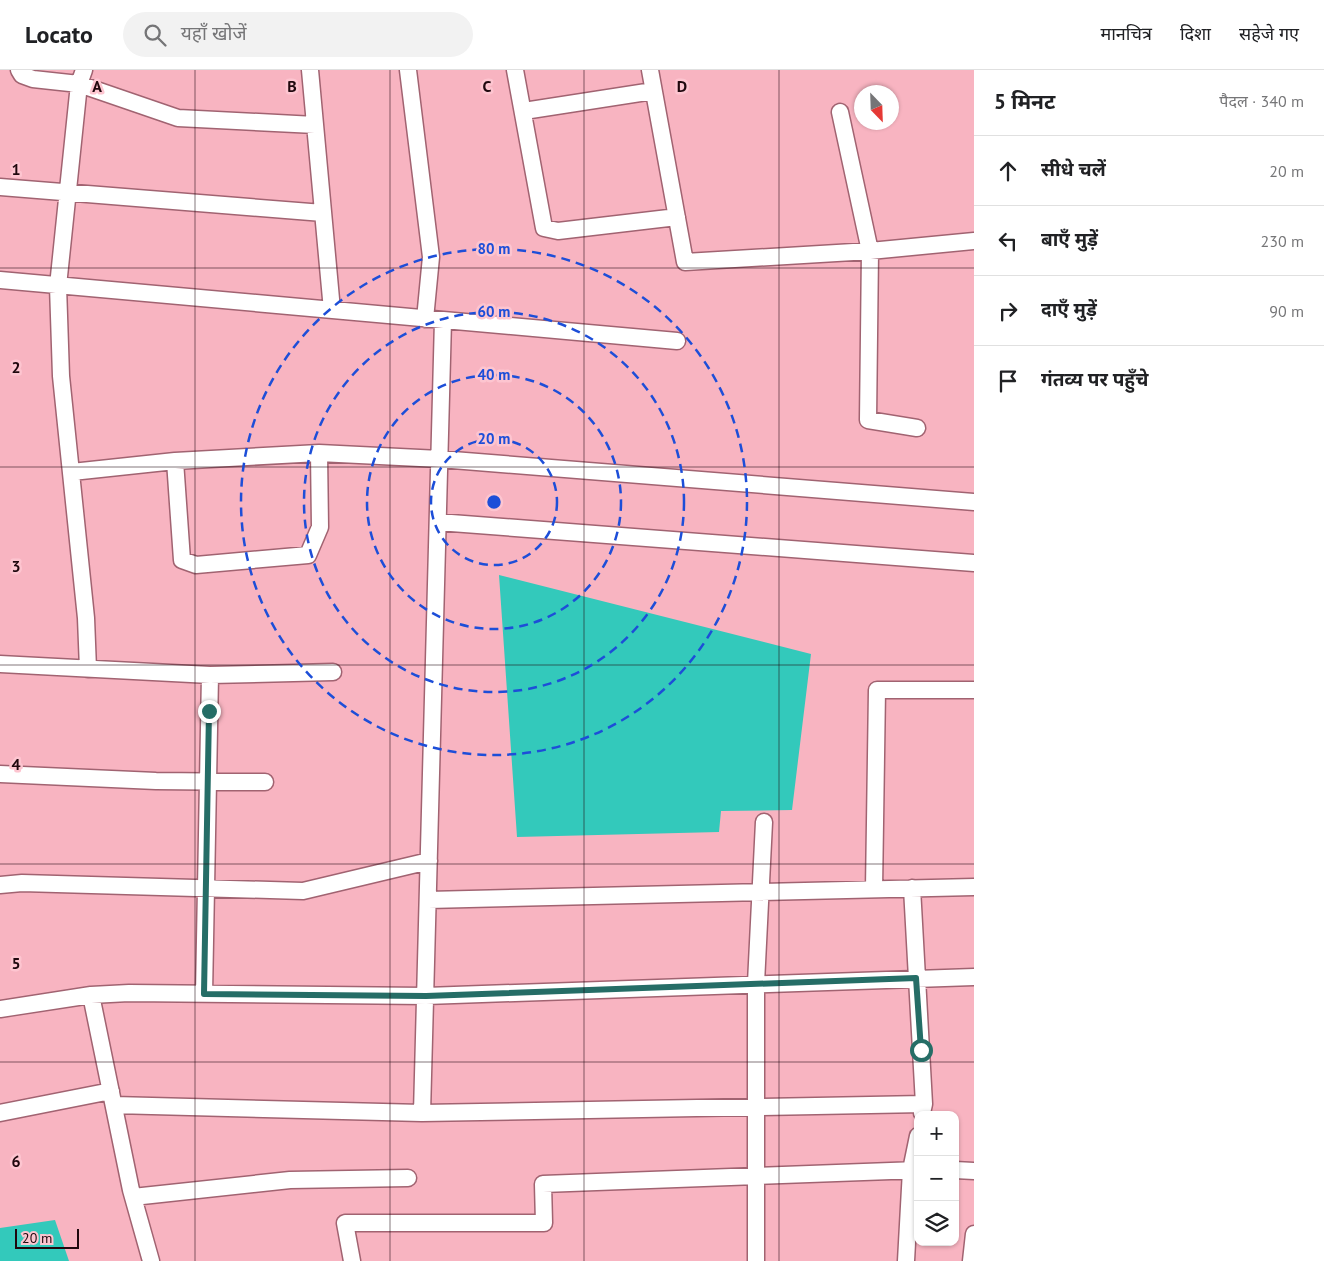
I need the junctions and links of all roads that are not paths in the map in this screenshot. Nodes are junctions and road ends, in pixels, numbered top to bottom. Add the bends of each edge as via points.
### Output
1 (19, 70) edge
2 (310, 70) edge
3 (408, 70) edge
4 (515, 70) edge
5 (650, 70) edge
6 (82, 77) edge
7 (654, 91) junction
8 (524, 111) junction
9 (840, 112) dead end
10 (315, 125) junction
11 (0, 187) edge
12 (68, 194) junction
13 (324, 212) junction
14 (677, 217) junction
15 (974, 241) edge
16 (870, 251) junction
17 (0, 280) edge
18 (58, 286) junction
19 (332, 310) junction
20 (426, 319) junction
21 (444, 320) junction
22 (677, 341) dead end
23 (917, 428) dead end
24 (319, 453) junction
25 (440, 459) junction
26 (175, 462) junction
27 (72, 472) junction
28 (974, 502) edge
29 (438, 522) junction
30 (974, 563) edge
31 (0, 664) edge
32 (88, 669) junction
33 (333, 672) dead end
34 (210, 676) junction
35 (974, 690) edge
36 (0, 774) edge
37 (207, 782) junction
38 (265, 782) dead end
39 (764, 822) dead end
40 (429, 861) junction
41 (0, 885) edge
42 (974, 887) edge
43 (205, 888) junction
44 (912, 888) junction
45 (874, 889) junction
46 (761, 891) junction
47 (428, 900) junction
48 (974, 977) edge
49 (916, 978) junction
50 (756, 983) junction
51 (204, 994) junction
52 (91, 995) junction
53 (426, 996) junction
54 (0, 1009) edge
55 (112, 1098) junction
56 (755, 1106) junction
57 (923, 1109) edge
58 (0, 1113) edge
59 (422, 1113) junction
60 (914, 1170) edge
61 (959, 1170) edge
62 (974, 1170) edge
63 (755, 1175) junction
64 (408, 1178) dead end
65 (133, 1197) junction
66 (151, 1261) edge
67 (352, 1261) edge
68 (756, 1261) edge
69 (906, 1261) edge

1 - 6 street via 22,75 33,79
2 - 10 street
3 - 20 street via 431,257
4 - 8 street
5 - 7 street
6 - 10 street via 178,118
6 - 12 street
7 - 8 street
7 - 14 street
8 - 14 street via 544,228 558,231
9 - 16 street
10 - 13 street
11 - 12 street
12 - 13 street
12 - 18 street
13 - 19 street
14 - 16 street via 685,262
15 - 16 street
16 - 23 street via 868,420
17 - 18 street
18 - 19 street
18 - 27 street via 62,376
19 - 20 street
20 - 21 street
21 - 22 street
21 - 25 street
24 - 25 street
24 - 26 street
24 - 26 street via 320,527 308,555 196,565 182,560
25 - 28 street
25 - 29 street
26 - 27 street
27 - 32 street
29 - 30 street
29 - 40 street
31 - 32 street
32 - 34 street
33 - 34 street
34 - 37 street
35 - 45 street via 877,690
36 - 37 street
37 - 38 street
37 - 43 street
39 - 46 street
40 - 43 street via 303,891
40 - 47 street
41 - 43 street
42 - 44 street
43 - 51 street
44 - 45 street
44 - 49 street
45 - 46 street
46 - 47 street
46 - 50 street
47 - 53 street
48 - 49 street
49 - 50 street
49 - 57 street
50 - 53 street
50 - 56 street
51 - 52 street
51 - 53 street
52 - 54 street
52 - 55 street
53 - 59 street
55 - 58 street
55 - 59 street
55 - 65 street
56 - 57 street
56 - 59 street
56 - 63 street
60 - 63 street
60 - 69 street
61 - 62 street
63 - 67 street via 543,1184 544,1223 345,1223
63 - 68 street
64 - 65 street via 290,1180
65 - 66 street

